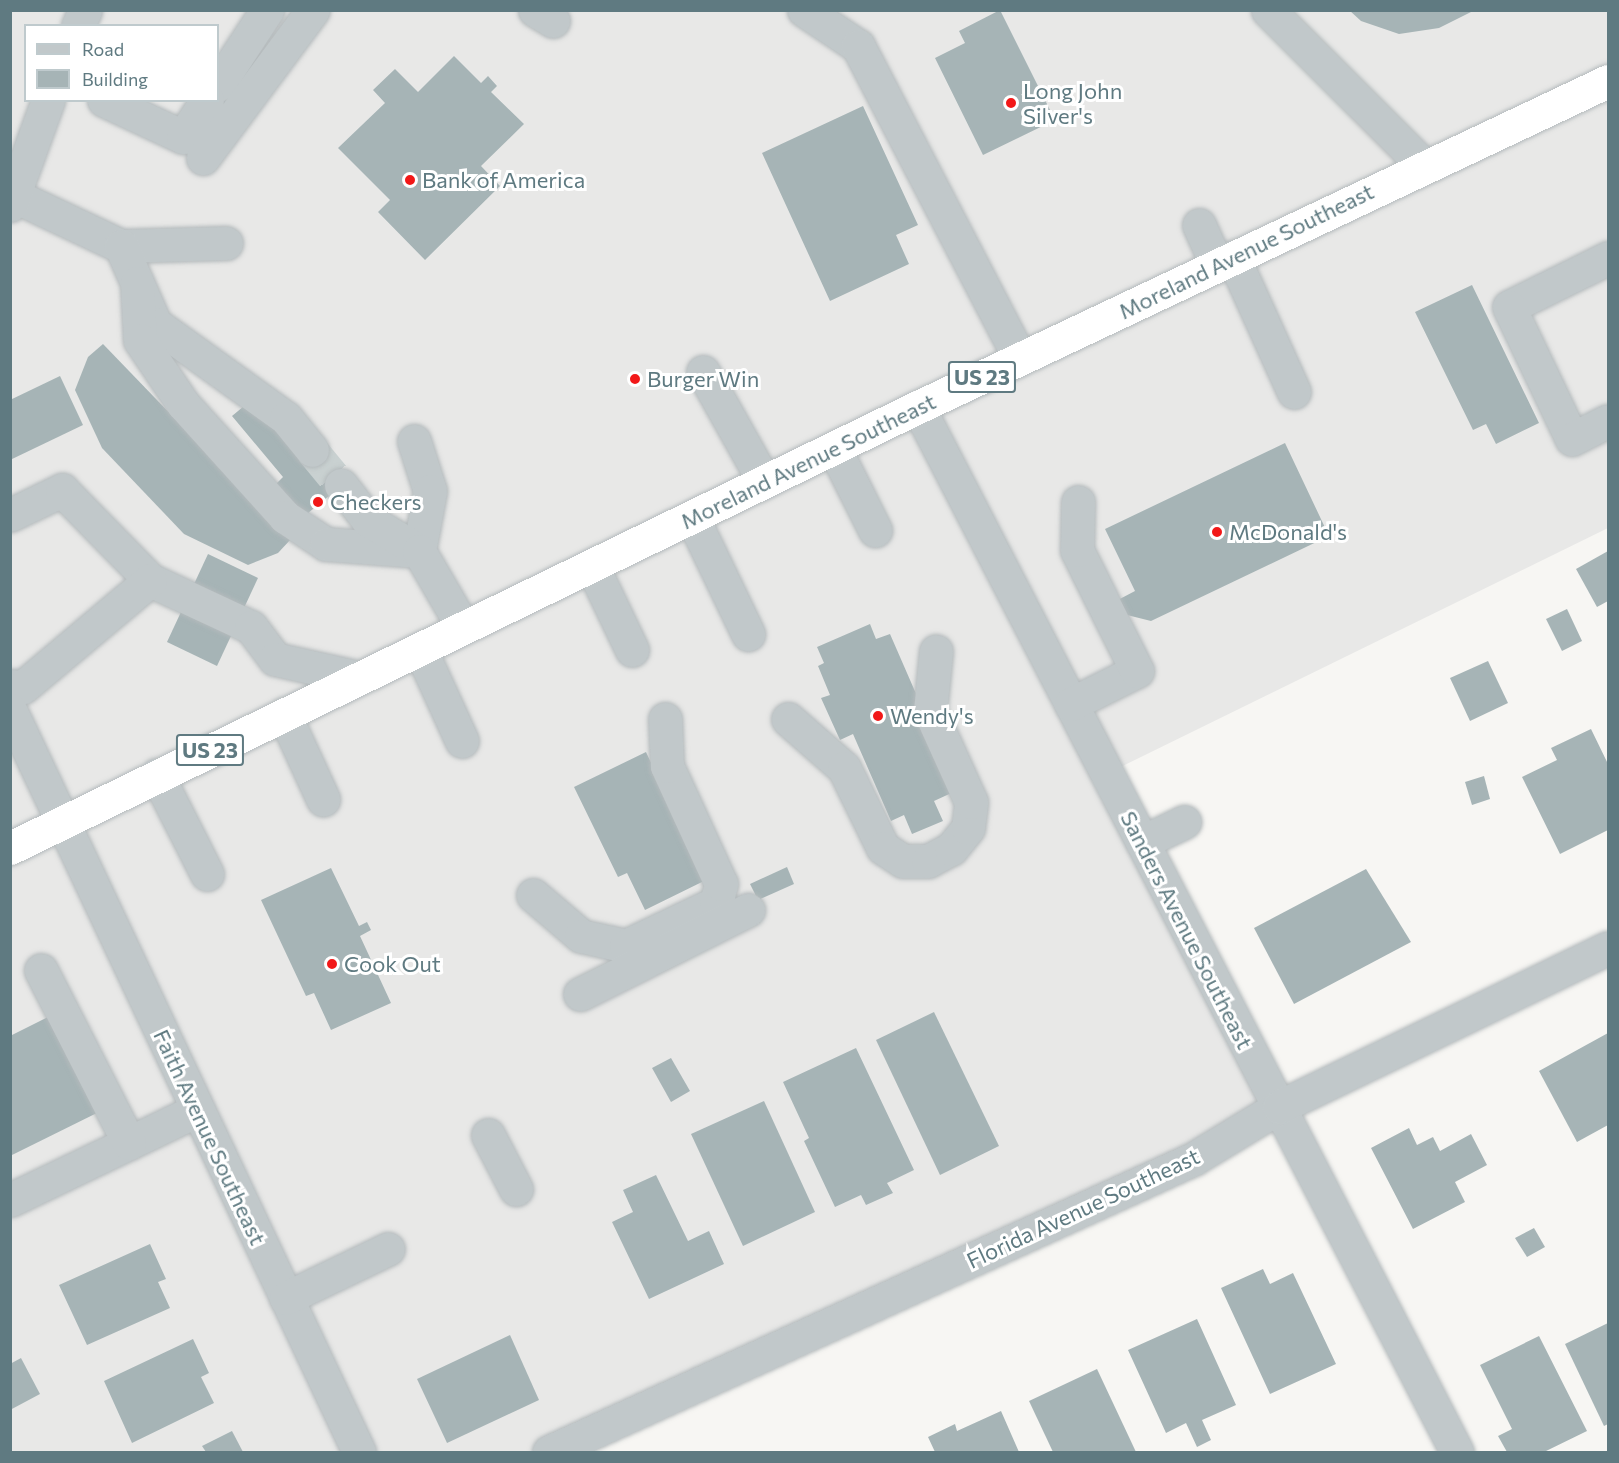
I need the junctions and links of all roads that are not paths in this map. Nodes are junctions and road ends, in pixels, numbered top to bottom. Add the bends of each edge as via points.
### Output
1 (85, 10) edge
2 (267, 10) edge
3 (313, 10) edge
4 (804, 10) edge
5 (1268, 10) edge
6 (79, 24) edge
7 (1608, 81) edge
8 (219, 83) edge
9 (47, 102) edge
10 (109, 102) edge
11 (206, 102) edge
12 (193, 148) junction
13 (1424, 166) junction
14 (13, 201) edge
15 (1198, 225) dead end
16 (226, 243) dead end
17 (121, 246) junction
18 (1608, 258) edge
19 (1225, 261) junction
20 (137, 283) junction
21 (1020, 359) junction
22 (703, 372) dead end
23 (1294, 392) dead end
24 (918, 407) junction
25 (1608, 421) edge
26 (414, 441) dead end
27 (834, 448) junction
28 (312, 450) tunnel mouth
29 (764, 481) junction
30 (341, 485) tunnel mouth
31 (1078, 502) dead end
32 (14, 506) edge
33 (692, 517) junction
34 (875, 530) dead end
35 (419, 551) junction
36 (592, 566) junction
37 (150, 580) junction
38 (463, 627) junction
39 (748, 634) dead end
40 (420, 649) junction
41 (632, 650) dead end
42 (936, 651) dead end
43 (359, 678) junction
44 (10, 686) edge
45 (1071, 704) junction
46 (10, 710) edge
47 (284, 714) junction
48 (664, 718) dead end
49 (788, 719) dead end
50 (462, 741) dead end
51 (157, 775) junction
52 (323, 799) dead end
53 (61, 821) junction
54 (1184, 822) dead end
55 (1142, 842) junction
56 (10, 848) edge
57 (207, 874) dead end
58 (533, 895) dead end
59 (748, 910) dead end
60 (1608, 948) edge
61 (41, 970) dead end
62 (580, 994) dead end
63 (1279, 1107) junction
64 (197, 1110) junction
65 (488, 1135) dead end
66 (129, 1143) junction
67 (516, 1189) dead end
68 (10, 1200) edge
69 (388, 1248) dead end
70 (286, 1298) junction
71 (359, 1452) edge
72 (549, 1452) edge
73 (1457, 1452) edge

1 - 6 street
2 - 8 street
3 - 12 street
4 - 21 street via 858,46
5 - 13 street
7 - 13 highway, Moreland Avenue Southeast / US 23
9 - 14 street
10 - 12 street
11 - 12 street
13 - 19 highway, Moreland Avenue Southeast / US 23
14 - 17 street
15 - 19 street
16 - 17 street
17 - 20 street
18 - 25 street via 1509,307 1572,439
19 - 21 highway, Moreland Avenue Southeast / US 23
19 - 23 street
20 - 28 street via 155,324 286,418
20 - 35 street via 140,340 183,404 285,517 326,544
21 - 24 highway, Moreland Avenue Southeast / US 23
22 - 29 street
24 - 27 highway, Moreland Avenue Southeast / US 23
24 - 45 street, Sanders Avenue Southeast
26 - 35 street via 430,491
27 - 29 highway, Moreland Avenue Southeast / US 23
27 - 34 street
29 - 33 highway, Moreland Avenue Southeast / US 23
30 - 35 street via 368,520
31 - 45 street via 1077,550 1137,671
32 - 37 street via 62,490
33 - 36 highway, Moreland Avenue Southeast / US 23
33 - 39 street
35 - 38 street
36 - 38 highway, Moreland Avenue Southeast / US 23
36 - 41 street
37 - 43 street via 251,627 274,659
37 - 44 street via 23,687
38 - 40 highway, Moreland Avenue Southeast / US 23
40 - 43 highway, Moreland Avenue Southeast / US 23
40 - 50 street
42 - 49 street via 930,711 971,802 968,828 951,849 928,861 903,861 883,848 844,768
43 - 47 highway, Moreland Avenue Southeast / US 23
45 - 55 street, Sanders Avenue Southeast
46 - 53 street, Faith Avenue Southeast
47 - 51 highway, Moreland Avenue Southeast / US 23
47 - 52 street
48 - 58 street via 667,766 721,884 716,903 626,946 581,936
51 - 53 highway, Moreland Avenue Southeast / US 23
51 - 57 street
53 - 56 highway, Moreland Avenue Southeast / US 23
53 - 64 street, Faith Avenue Southeast
54 - 55 street
55 - 63 street, Sanders Avenue Southeast
59 - 62 street
60 - 63 street, Florida Avenue Southeast
61 - 66 street
63 - 72 street, Florida Avenue Southeast via 1193,1159
63 - 73 street, Sanders Avenue Southeast
64 - 66 street
64 - 70 street, Faith Avenue Southeast
65 - 67 street
66 - 68 street
69 - 70 street
70 - 71 street, Faith Avenue Southeast

